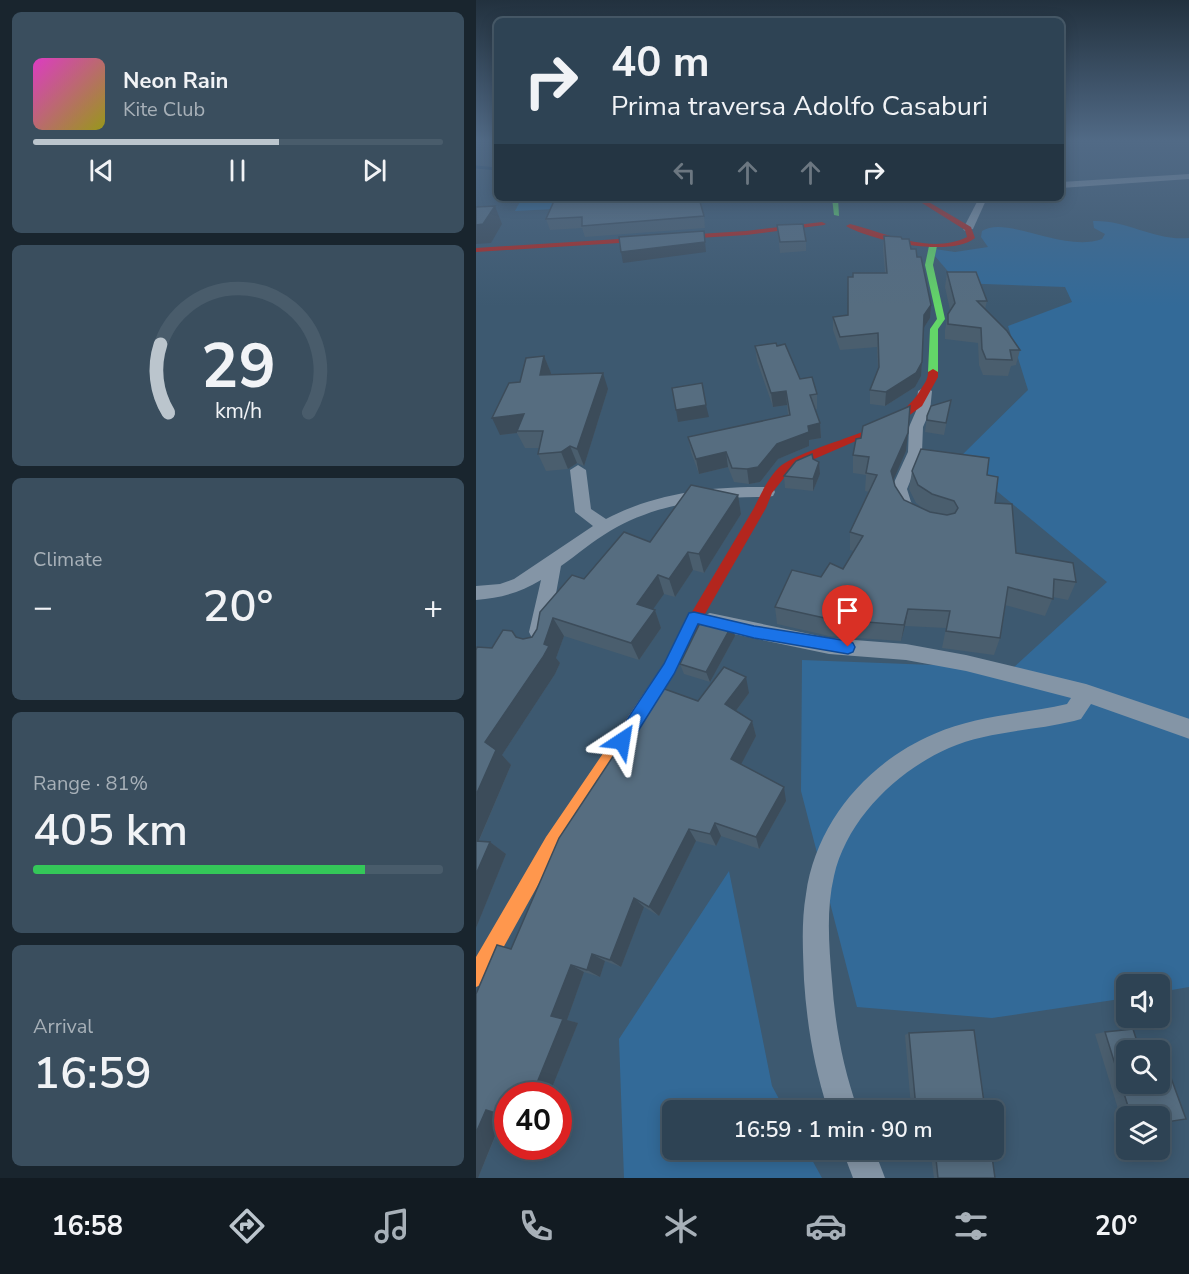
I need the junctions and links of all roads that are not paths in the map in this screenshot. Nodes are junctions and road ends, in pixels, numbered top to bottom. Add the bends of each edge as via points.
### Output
1 (835, 201) edge
2 (922, 201) edge
3 (982, 201) edge
4 (837, 215) junction
5 (822, 224) junction
6 (850, 226) junction
7 (968, 230) junction
8 (933, 246) junction
9 (476, 250) edge
10 (925, 391) junction
11 (578, 470) dead end
12 (767, 492) junction
13 (928, 522) edge
14 (605, 526) junction
15 (554, 560) junction
16 (476, 593) edge
17 (694, 617) junction
18 (536, 646) edge
19 (1086, 693) junction
20 (612, 728) dead end
21 (1190, 729) edge
22 (522, 865) dead end
23 (490, 952) junction
24 (476, 977) edge
25 (840, 1100) edge
26 (862, 1160) edge
27 (869, 1178) edge

1 - 4 street
2 - 7 street
3 - 7 street
4 - 5 street via 823,219
4 - 6 street via 849,217
5 - 6 street via 832,228
5 - 9 street via 735,234
6 - 8 street
7 - 8 street via 971,238 966,242
8 - 10 street via 929,265 941,319 934,329 934,377
10 - 12 street via 918,404 896,420 787,466
10 - 13 street via 915,452 899,489 910,513
11 - 14 street via 583,512
12 - 14 street via 743,490 679,500
12 - 17 street
14 - 15 street
15 - 16 street via 506,590
15 - 18 street
17 - 19 street via 829,646 906,652 966,663
17 - 20 street via 664,652
17 - 23 street via 669,669 552,843
19 - 21 street
19 - 25 street via 1074,712 1044,720 997,724 941,741 883,778 843,824 825,863 816,910 820,1025
22 - 23 street
23 - 24 street
26 - 27 street

